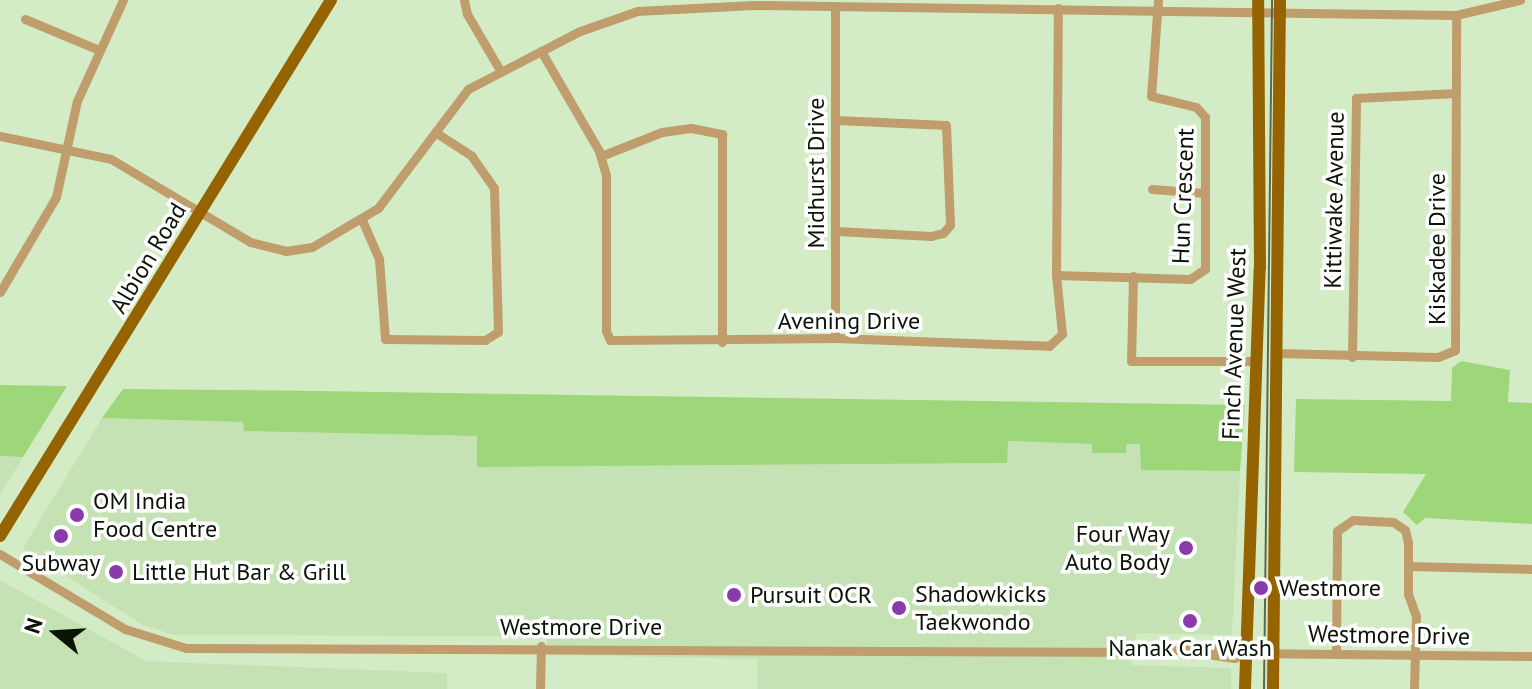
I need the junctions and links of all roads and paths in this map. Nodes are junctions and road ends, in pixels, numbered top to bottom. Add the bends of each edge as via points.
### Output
1 (123, 0) edge
2 (331, 0) edge
3 (464, 0) edge
4 (1158, 0) edge
5 (1258, 0) edge
6 (1280, 0) edge
7 (1520, 0) edge
8 (648, 4) edge
9 (835, 7) junction
10 (1058, 8) junction
11 (1155, 12) junction
12 (1257, 15) junction
13 (1280, 15) junction
14 (1456, 15) junction
15 (25, 19) dead end
16 (99, 50) junction
17 (541, 51) junction
18 (501, 72) junction
19 (1456, 93) junction
20 (836, 120) junction
21 (435, 132) junction
22 (0, 136) edge
23 (67, 149) junction
24 (601, 156) junction
25 (1152, 189) dead end
26 (1205, 193) junction
27 (201, 213) junction
28 (362, 220) junction
29 (836, 231) junction
30 (1056, 275) junction
31 (1133, 276) junction
32 (0, 292) edge
33 (835, 338) junction
34 (722, 342) junction
35 (1276, 353) junction
36 (1352, 357) junction
37 (1257, 361) junction
38 (0, 536) edge
39 (0, 554) edge
40 (1408, 566) junction
41 (1532, 569) edge
42 (541, 646) junction
43 (1246, 653) junction
44 (1336, 653) junction
45 (1273, 654) junction
46 (1414, 655) junction
47 (1532, 656) edge
48 (540, 689) edge
49 (1245, 689) edge
50 (1273, 689) edge
51 (1414, 689) edge

1 - 16 street
2 - 27 main road, Albion Road
3 - 18 street
4 - 11 street
5 - 12 main road, Finch Avenue West
6 - 13 main road, Finch Avenue West
7 - 14 street
8 - 9 street
8 - 17 street
9 - 10 street
9 - 20 street, Midhurst Drive
10 - 11 street
10 - 30 street, Avening Drive
11 - 12 street
11 - 26 street, Hun Crescent via 1151,96 1204,114
12 - 13 street
12 - 37 main road, Finch Avenue West
13 - 14 street
13 - 35 main road, Finch Avenue West
14 - 19 street, Kiskadee Drive
15 - 16 street
16 - 23 street via 77,101
17 - 18 street
17 - 24 street, Avening Drive
18 - 21 street via 460,96
19 - 36 street, Kittiwake Avenue via 1356,98
19 - 36 street, Kiskadee Drive via 1455,350 1438,357
20 - 29 street, Midhurst Drive
20 - 29 street via 946,125 950,225 931,236
21 - 28 street via 390,197
21 - 28 street via 472,156 494,188 498,332 485,340 385,339 379,259
22 - 23 street
23 - 27 street via 125,165
23 - 32 street via 51,209
24 - 34 street, Avening Drive via 608,209 610,340
24 - 34 street via 662,132 691,128 722,134
25 - 26 street
26 - 31 street, Hun Crescent via 1205,269 1200,277
27 - 28 street via 255,245 286,251 312,247
27 - 38 main road, Albion Road
29 - 33 street, Midhurst Drive
30 - 31 street, Hun Crescent
30 - 33 street, Avening Drive via 1062,334 1055,345
31 - 37 street via 1131,361
33 - 34 street, Avening Drive
35 - 36 street, Kiskadee Drive
35 - 45 main road, Finch Avenue West
37 - 43 main road, Finch Avenue West
39 - 42 street, Westmore Drive via 125,629 186,648
40 - 41 street
40 - 44 street via 1407,535 1393,522 1353,520 1337,531
40 - 46 street via 1408,594 1416,616
42 - 43 street, Westmore Drive via 1186,651 1234,658
42 - 48 street
43 - 45 street, Westmore Drive
43 - 49 main road, Finch Avenue West
44 - 45 street, Westmore Drive
44 - 46 street, Westmore Drive
45 - 50 main road, Finch Avenue West
46 - 47 street, Westmore Drive
46 - 51 street

